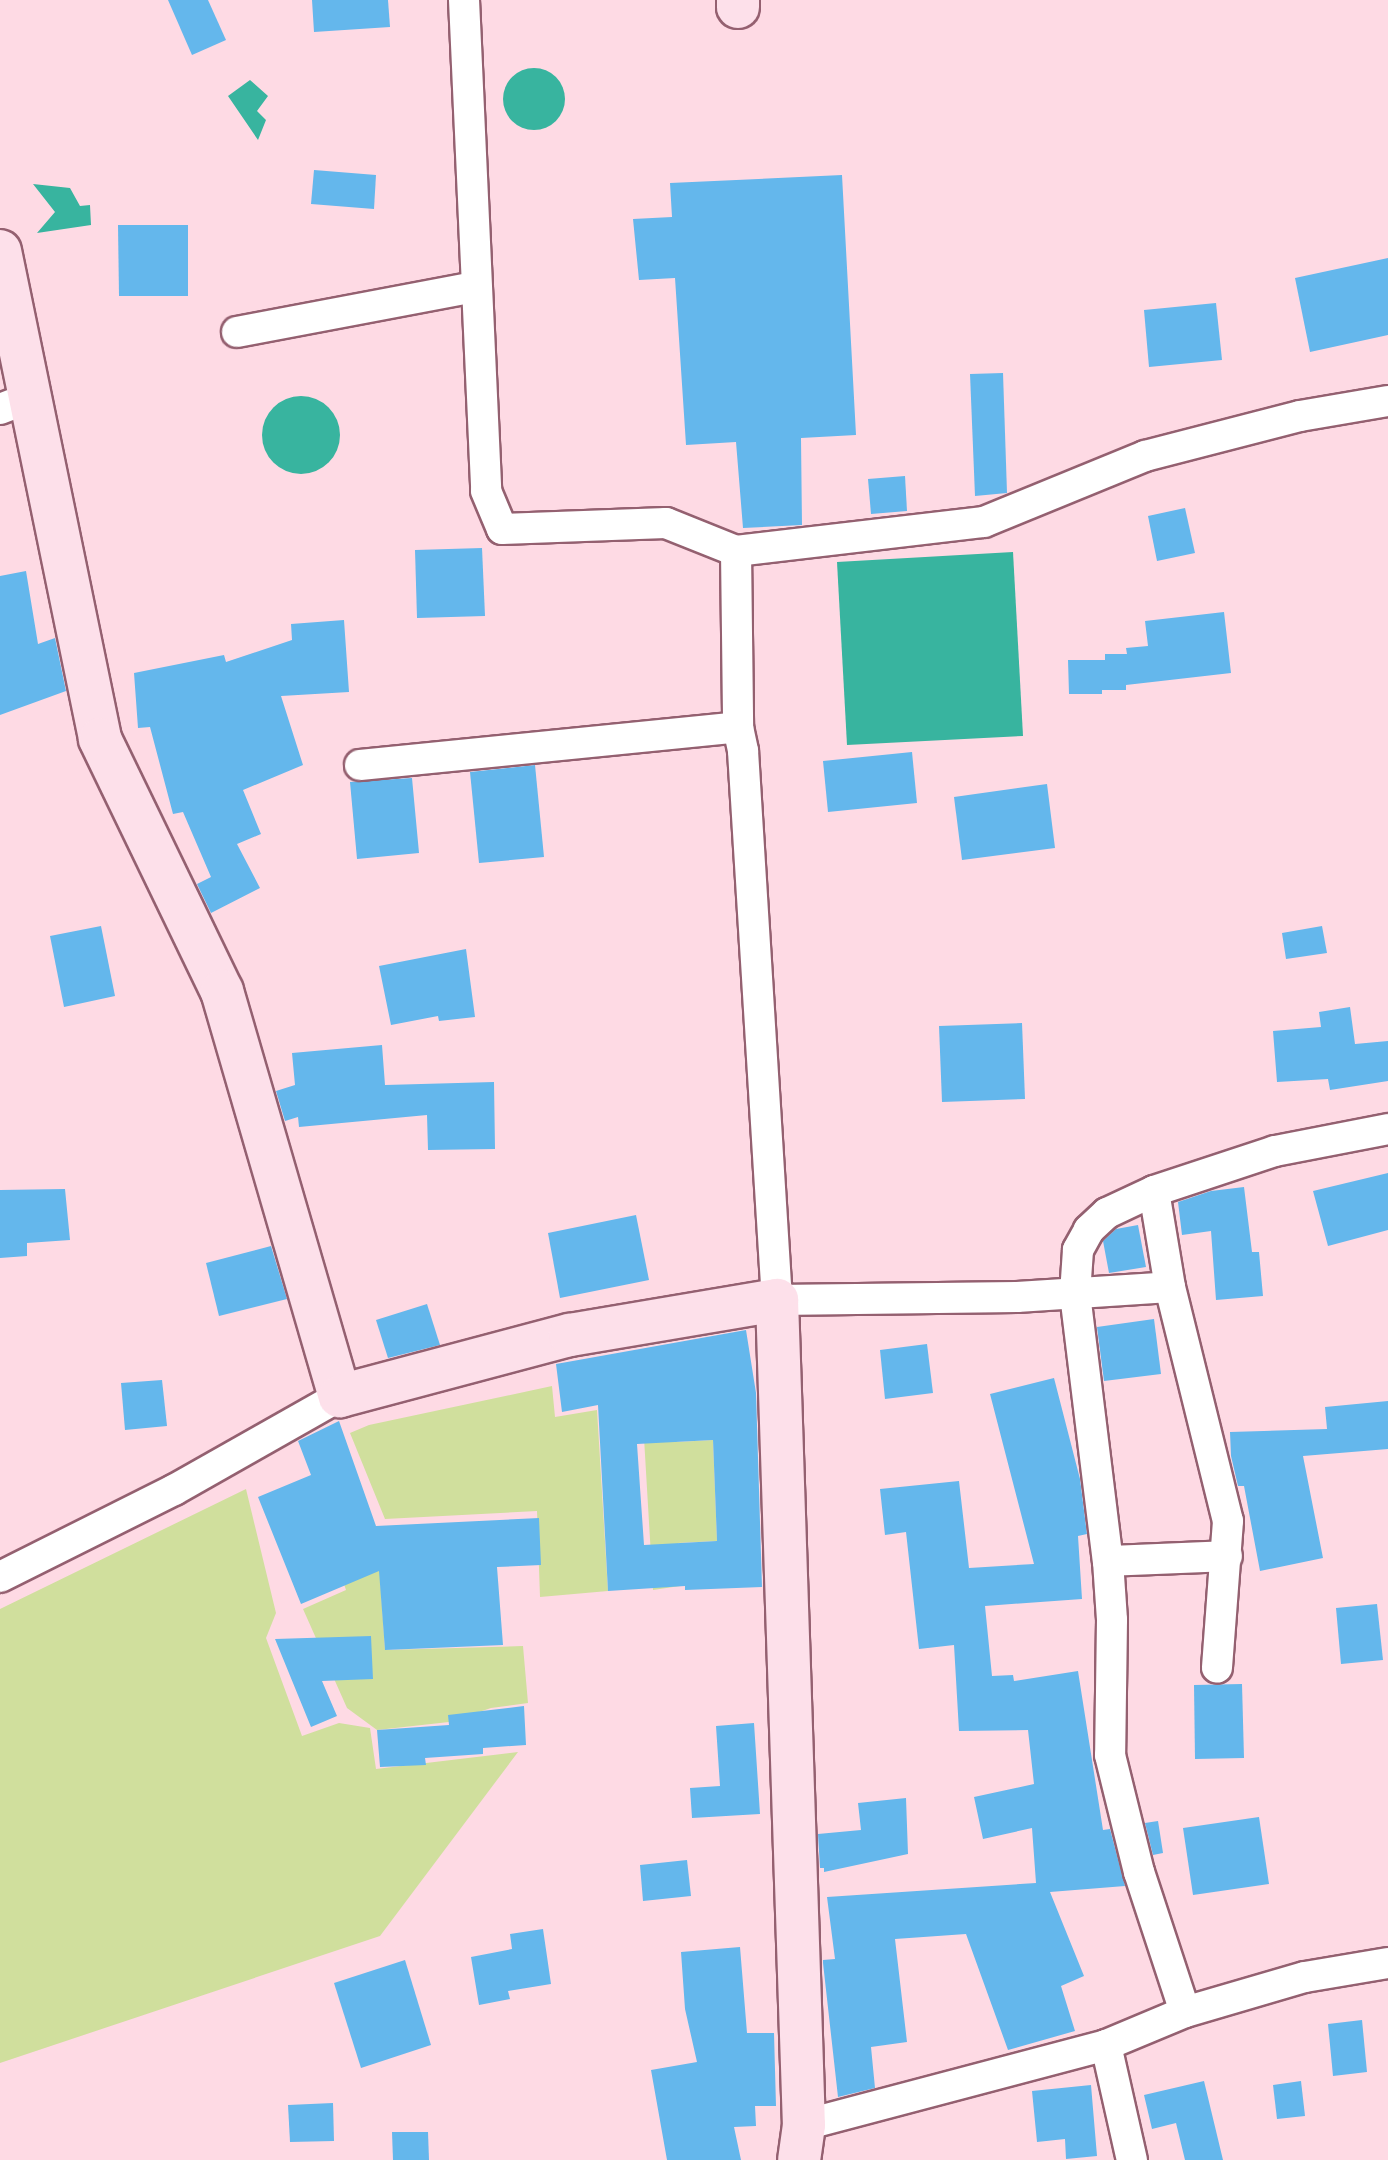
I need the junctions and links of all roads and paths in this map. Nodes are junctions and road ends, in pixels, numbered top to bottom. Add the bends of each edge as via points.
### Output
1 (464, 0) edge
2 (0, 251) edge
3 (476, 287) junction
4 (237, 332) dead end
5 (1388, 401) edge
6 (16, 403) edge
7 (736, 551) junction
8 (738, 727) junction
9 (360, 765) dead end
10 (1388, 1129) edge
11 (1154, 1191) junction
12 (1170, 1287) junction
13 (1075, 1294) junction
14 (777, 1300) junction
15 (340, 1396) junction
16 (1227, 1556) junction
17 (1108, 1561) junction
18 (0, 1577) edge
19 (1217, 1668) dead end
20 (1388, 1963) edge
21 (1185, 2012) junction
22 (1106, 2045) junction
23 (802, 2143) edge
24 (1132, 2160) edge

1 - 3 street
2 - 6 street
3 - 4 street
3 - 7 street via 486,491 502,529 666,523
5 - 7 street via 1300,416 1145,456 984,522
6 - 15 street via 100,739 222,991
7 - 8 street
8 - 9 street
8 - 14 street
10 - 11 street via 1275,1151
11 - 12 street
11 - 13 street via 1107,1213 1089,1230 1078,1250
12 - 13 street
12 - 16 street via 1228,1521
13 - 14 street
13 - 17 street
14 - 15 street via 570,1335
14 - 23 street
15 - 18 street via 174,1490
16 - 17 street
16 - 19 street
17 - 21 street via 1110,1755 1139,1872
20 - 21 street via 1305,1977
21 - 22 street
22 - 23 street
22 - 24 street

